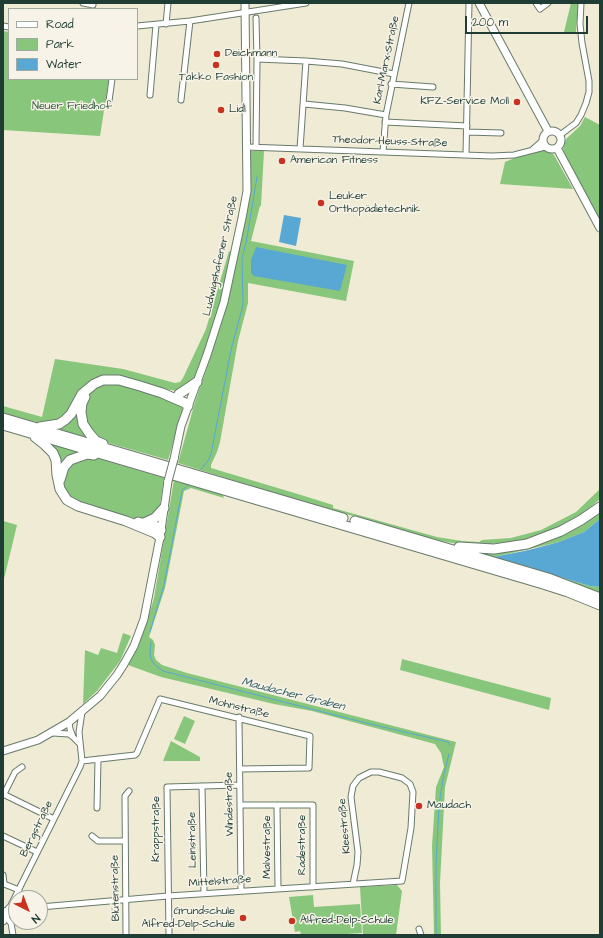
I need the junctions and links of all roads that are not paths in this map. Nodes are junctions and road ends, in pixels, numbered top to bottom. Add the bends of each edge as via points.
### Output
1 (83, 3) edge
2 (168, 3) edge
3 (246, 3) edge
4 (306, 3) edge
5 (409, 3) edge
6 (469, 3) edge
7 (479, 3) edge
8 (536, 3) edge
9 (548, 3) edge
10 (581, 3) edge
11 (94, 6) edge
12 (248, 12) junction
13 (256, 18) dead end
14 (190, 21) junction
15 (166, 24) junction
16 (156, 25) junction
17 (138, 26) edge
18 (257, 59) junction
19 (306, 61) junction
20 (394, 74) junction
21 (112, 80) edge
22 (391, 84) junction
23 (433, 87) dead end
24 (150, 95) dead end
25 (181, 100) dead end
26 (109, 101) dead end
27 (304, 104) junction
28 (386, 115) junction
29 (385, 122) junction
30 (467, 129) junction
31 (548, 131) junction
32 (501, 132) dead end
33 (560, 135) junction
34 (544, 144) junction
35 (247, 147) junction
36 (256, 147) junction
37 (300, 148) junction
38 (557, 148) junction
39 (383, 152) junction
40 (466, 155) junction
41 (600, 228) edge
42 (197, 382) junction
43 (88, 388) junction
44 (162, 393) junction
45 (179, 394) junction
46 (188, 404) junction
47 (3, 418) edge
48 (3, 425) edge
49 (33, 430) junction
50 (113, 454) junction
51 (59, 485) junction
52 (600, 507) edge
53 (164, 508) junction
54 (126, 521) junction
55 (144, 523) junction
56 (159, 534) junction
57 (416, 539) junction
58 (600, 598) edge
59 (600, 605) edge
60 (82, 712) junction
61 (238, 717) junction
62 (69, 722) junction
63 (79, 732) junction
64 (52, 733) junction
65 (73, 736) junction
66 (80, 744) junction
67 (3, 751) edge
68 (98, 759) junction
69 (82, 761) junction
70 (22, 768) dead end
71 (240, 769) junction
72 (239, 785) junction
73 (202, 786) junction
74 (129, 791) dead end
75 (3, 794) edge
76 (240, 805) junction
77 (278, 805) junction
78 (98, 808) dead end
79 (54, 820) junction
80 (3, 836) edge
81 (92, 836) dead end
82 (125, 841) junction
83 (37, 852) junction
84 (3, 875) edge
85 (402, 881) joint
86 (353, 884) junction
87 (313, 887) junction
88 (278, 889) junction
89 (19, 890) joint
90 (241, 891) junction
91 (204, 893) junction
92 (168, 896) junction
93 (126, 899) junction
94 (48, 906) edge
95 (7, 913) edge
96 (419, 929) dead end
97 (13, 935) edge
98 (126, 935) edge
99 (169, 935) edge
100 (421, 935) edge

1 - 11 street
2 - 15 street
3 - 12 street, Ludwigshafener Straße
4 - 12 street
5 - 20 street, Karl-Marx-Straße
6 - 30 street
7 - 31 street
8 - 9 street via 540,9
10 - 33 street via 581,30 589,92 576,123
12 - 14 street
12 - 35 street, Ludwigshafener Straße
13 - 18 street
14 - 15 street
14 - 25 street
15 - 16 street
16 - 17 street
16 - 24 street
18 - 19 street
18 - 36 street
19 - 20 street via 342,64
19 - 27 street
20 - 22 street, Karl-Marx-Straße
21 - 26 street
22 - 23 street
22 - 28 street, Karl-Marx-Straße
27 - 28 street
27 - 37 street
28 - 29 street, Karl-Marx-Straße
29 - 30 street
29 - 39 street, Karl-Marx-Straße
30 - 32 street
30 - 40 street
31 - 33 street via 556,131
31 - 34 street via 543,135
33 - 38 street via 561,143
34 - 38 street via 551,149
34 - 40 street, Theodor-Heuss-Straße via 514,155
35 - 36 street, Theodor-Heuss-Straße
35 - 42 street, Ludwigshafener Straße via 247,191 228,287 208,355
36 - 37 street, Theodor-Heuss-Straße
37 - 39 street, Theodor-Heuss-Straße
38 - 41 street
39 - 40 street, Theodor-Heuss-Straße
42 - 45 highway
42 - 46 street, Ludwigshafener Straße
43 - 44 highway via 111,379
43 - 49 highway via 65,420
43 - 50 highway via 82,403 83,424 96,441
44 - 45 highway
44 - 46 highway
45 - 46 highway via 187,398
46 - 53 street, Ludwigshafener Straße, bridge via 168,481
47 - 49 highway
48 - 49 highway
49 - 50 highway
49 - 51 highway via 53,453
50 - 51 highway via 87,454 73,458 64,467
50 - 57 highway
50 - 59 highway via 543,584
51 - 54 highway via 64,496 72,503
52 - 57 highway via 577,523 527,544 494,549 465,548
53 - 55 highway via 155,518
53 - 56 street, Ludwigshafener Straße
54 - 55 highway
54 - 56 highway
55 - 56 highway via 158,527
56 - 60 street, Ludwigshafener Straße via 144,619 134,646 108,687
57 - 58 highway via 548,578
60 - 62 street, Ludwigshafener Straße
60 - 63 street
61 - 68 street, Mohnstraße via 160,699 137,753 131,756
61 - 71 street, Windestraße
61 - 71 street, Mohnstraße via 310,736 309,768
62 - 63 street
62 - 64 street, Ludwigshafener Straße
62 - 65 street
63 - 66 street
64 - 65 street
64 - 67 street, Ludwigshafener Straße
65 - 66 street
66 - 69 street
68 - 69 street, Mohnstraße
68 - 78 street
69 - 79 street, Bergstraße
70 - 75 street via 15,772
71 - 72 street, Windestraße
72 - 73 street, Krappstraße
72 - 76 street, Windestraße
73 - 91 street, Leinstraße
73 - 92 street, Krappstraße via 167,788
74 - 82 street, Blütenstraße via 125,796
75 - 79 street
76 - 77 street, Radestraße
76 - 90 street, Windestraße
77 - 87 street, Radestraße via 313,805
77 - 88 street, Malvestraße
79 - 83 street, Bergstraße
80 - 83 street
81 - 82 street, Blütenstraße via 98,841
82 - 93 street, Blütenstraße
83 - 89 street, Bergstraße
84 - 89 street via 4,884
85 - 86 street, Mittelstraße
85 - 86 street, Kleestraße via 411,828 413,792 405,779 375,772 359,778 352,790 358,852
86 - 87 street, Mittelstraße
87 - 88 street, Mittelstraße
88 - 90 street, Mittelstraße
90 - 91 street, Mittelstraße
91 - 92 street, Mittelstraße
92 - 93 street, Mittelstraße
92 - 99 street
93 - 94 street, Mittelstraße
93 - 98 street, Blütenstraße
95 - 97 street
96 - 100 street

